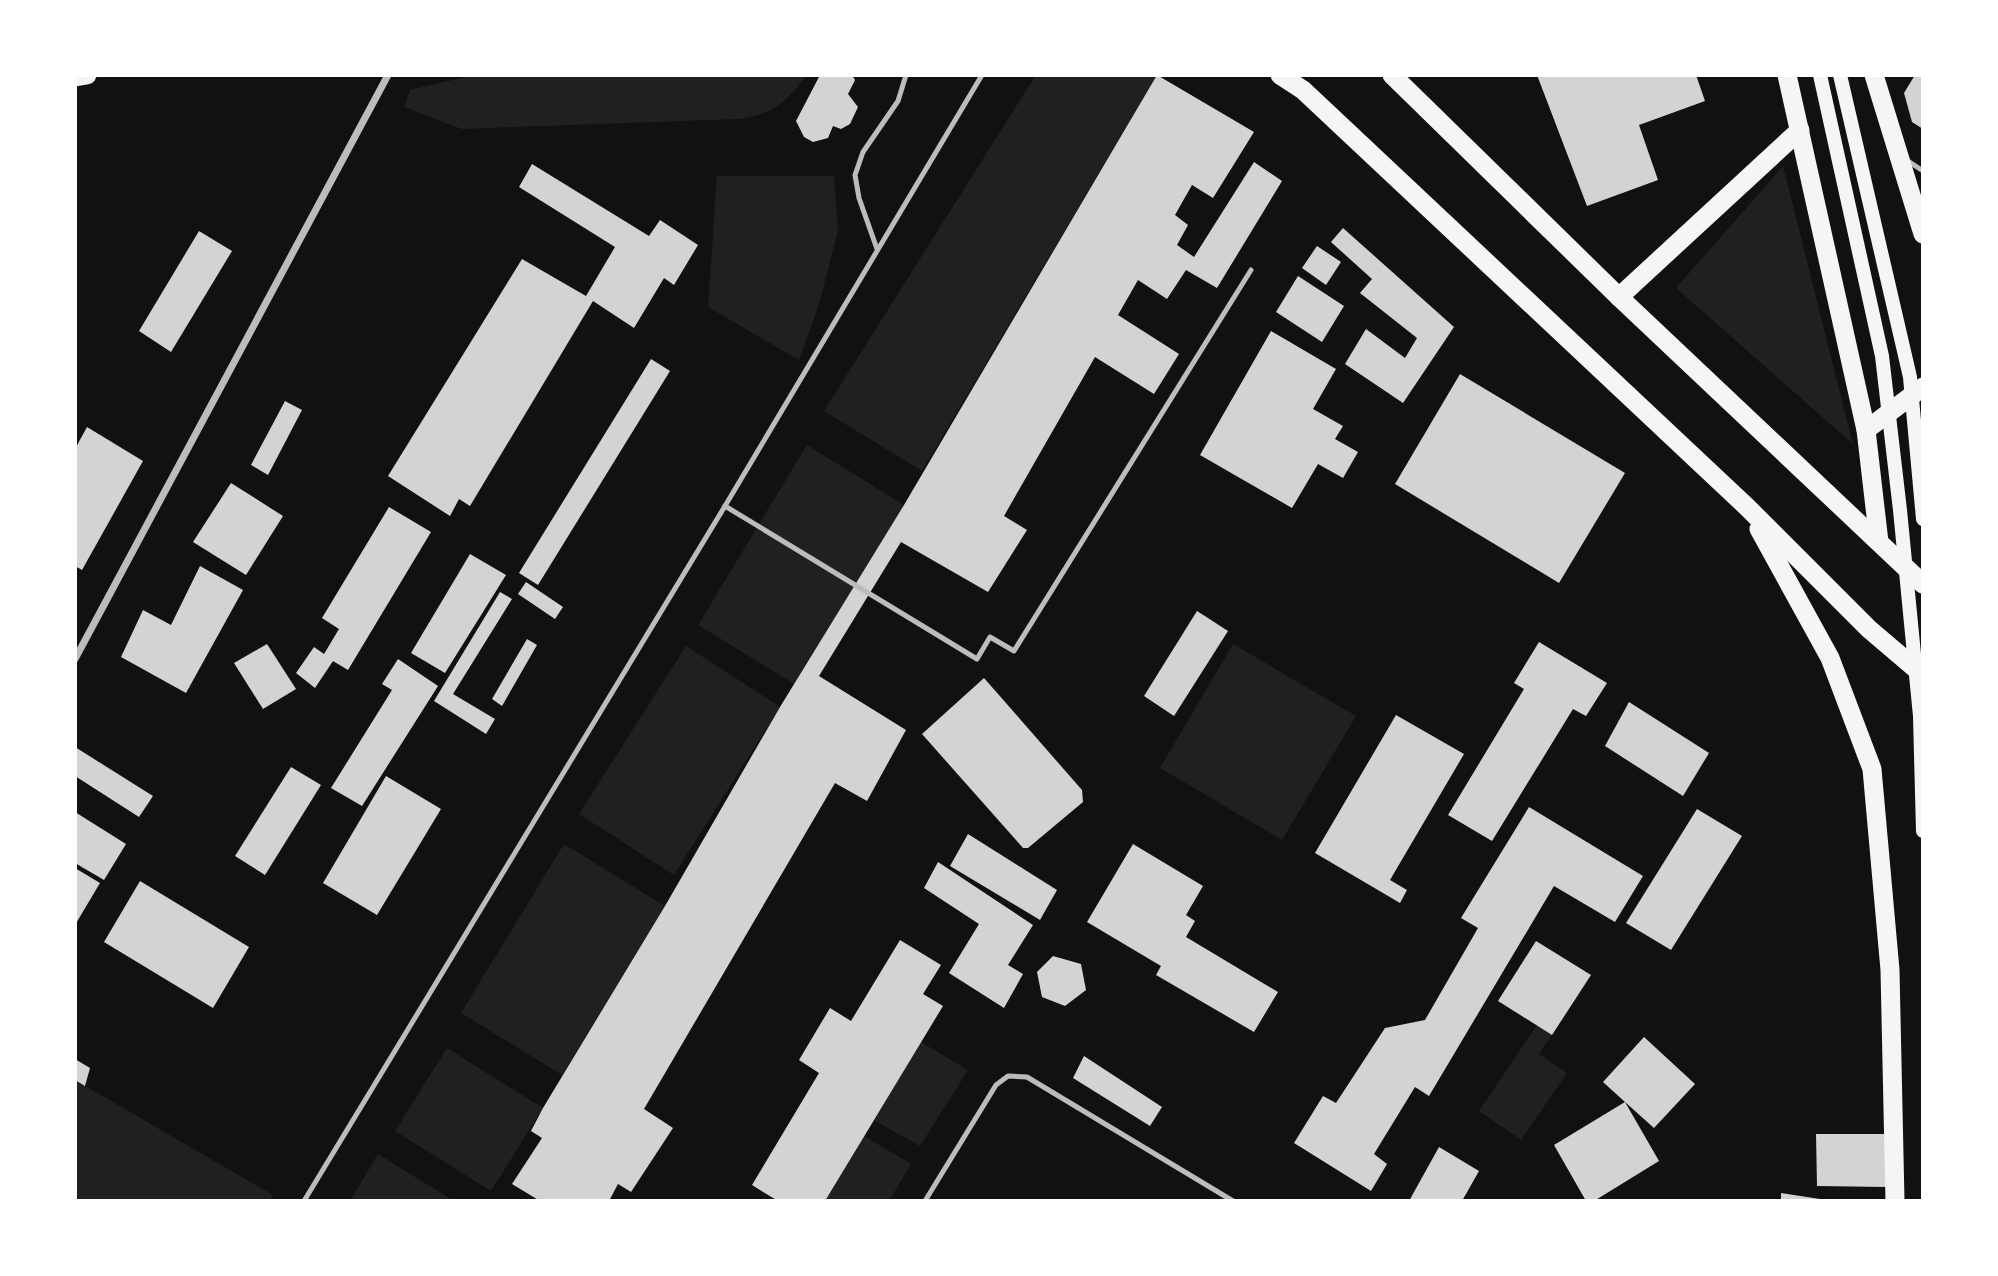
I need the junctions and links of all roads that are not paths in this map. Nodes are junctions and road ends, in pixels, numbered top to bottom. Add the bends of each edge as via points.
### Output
1 (87, 75) edge
2 (388, 75) edge
3 (906, 75) edge
4 (982, 75) edge
5 (1280, 75) edge
6 (1392, 75) edge
7 (1787, 75) edge
8 (1820, 75) edge
9 (1840, 75) edge
10 (1874, 75) edge
11 (75, 77) edge
12 (1800, 130) junction
13 (1897, 154) junction
14 (1923, 170) edge
15 (1923, 234) edge
16 (877, 249) junction
17 (1251, 270) dead end
18 (1619, 297) junction
19 (1923, 387) edge
20 (1866, 430) junction
21 (725, 506) junction
22 (1748, 508) junction
23 (1923, 519) edge
24 (1879, 542) junction
25 (1923, 583) edge
26 (75, 659) edge
27 (1923, 675) edge
28 (1923, 831) edge
29 (304, 1201) edge
30 (925, 1201) edge
31 (1233, 1201) edge
32 (1895, 1201) edge

1 - 11 highway
2 - 26 street
3 - 16 lane via 898,101 863,152 855,175
4 - 16 lane
5 - 22 highway via 1303,90
6 - 18 highway
7 - 12 highway
8 - 28 main road via 1882,356 1920,716
9 - 23 main road via 1910,377
10 - 13 highway
12 - 18 highway
12 - 20 highway
13 - 14 lane
13 - 15 highway
16 - 21 lane
17 - 21 lane via 1014,651 990,637 977,659
18 - 24 highway
19 - 20 highway
20 - 24 highway
21 - 29 lane
22 - 27 highway via 1869,629
22 - 32 highway via 1830,658 1872,769 1890,970
24 - 25 highway
30 - 31 lane via 996,1085 1008,1076 1027,1077

